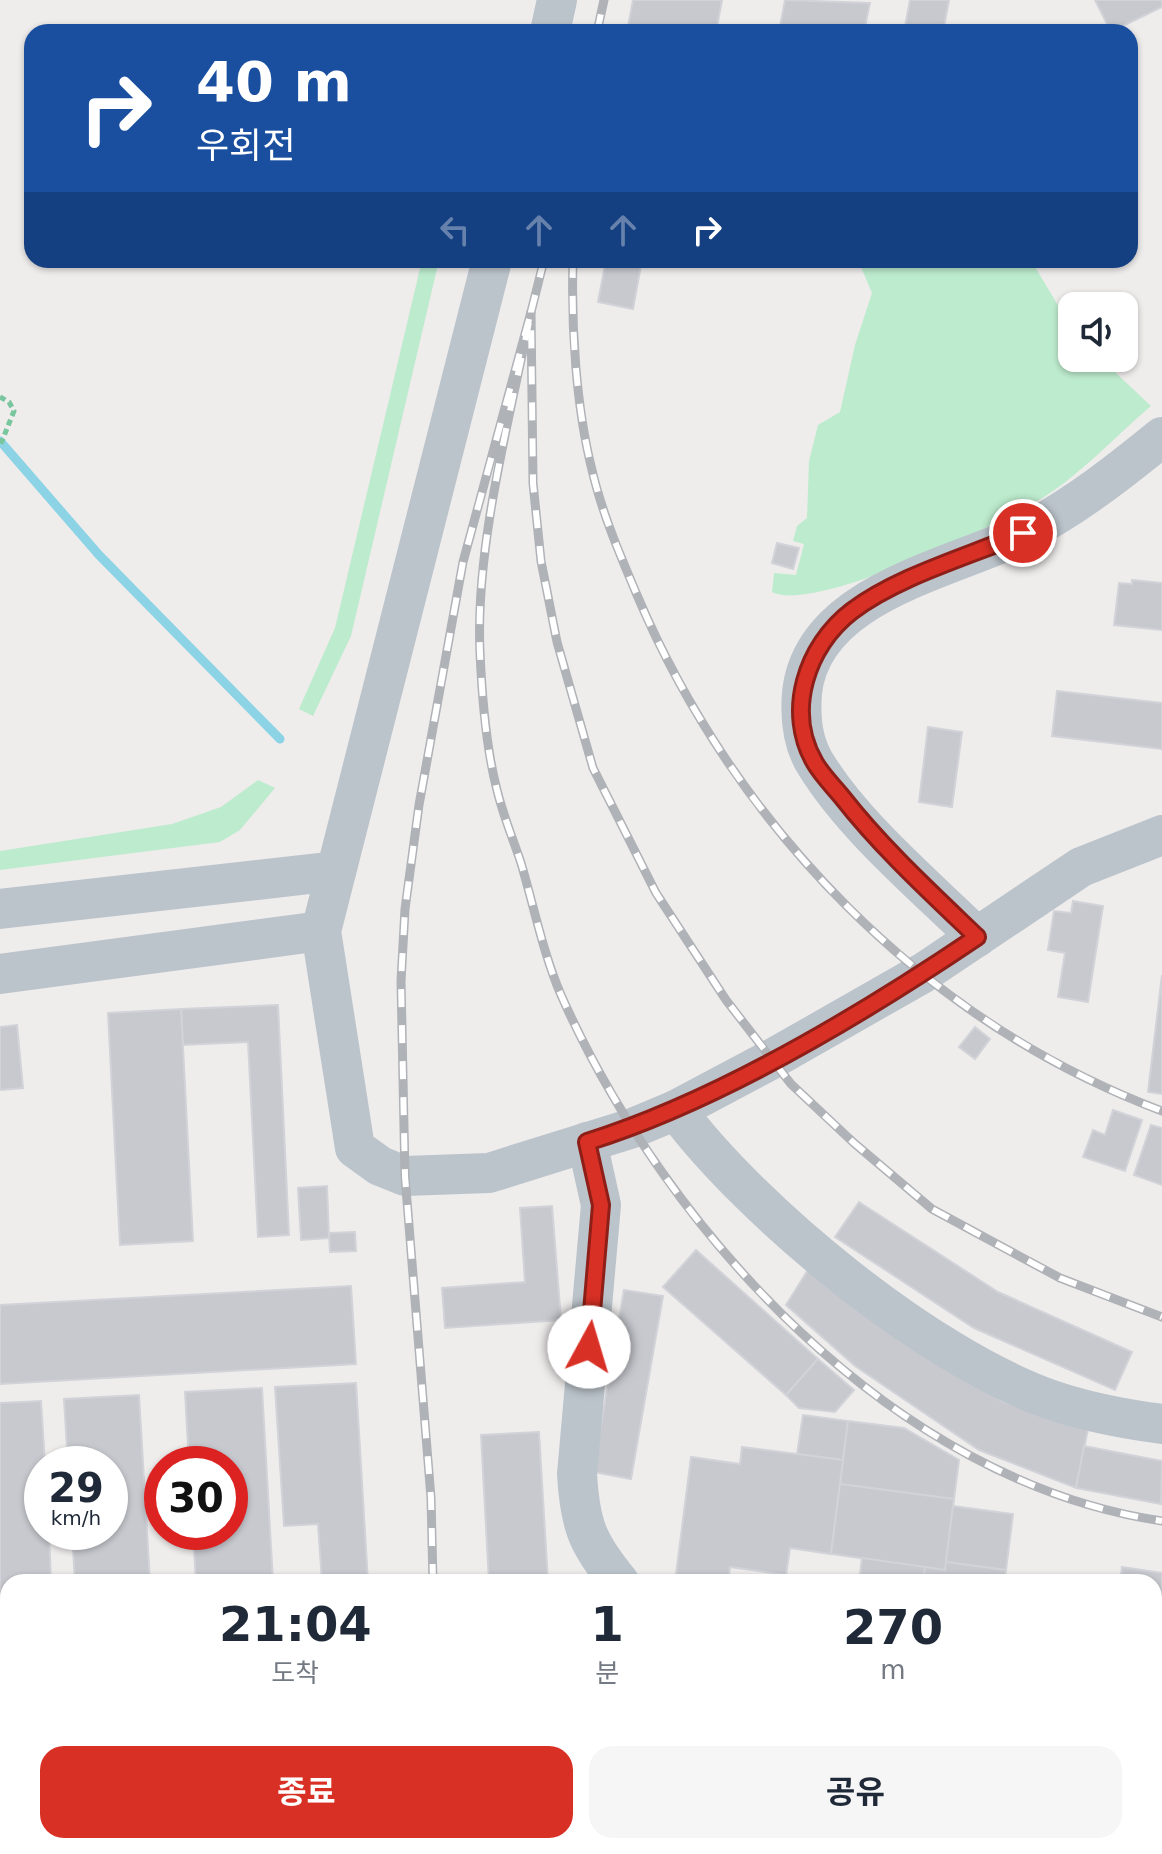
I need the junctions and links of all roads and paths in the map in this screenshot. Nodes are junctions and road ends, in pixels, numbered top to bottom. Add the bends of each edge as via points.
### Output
1 (557, 0) edge
2 (552, 24) edge
3 (490, 268) edge
4 (0, 397) edge
5 (1162, 437) edge
6 (0, 446) edge
7 (1162, 835) edge
8 (336, 871) junction
9 (0, 909) edge
10 (321, 931) junction
11 (977, 937) junction
12 (0, 974) edge
13 (676, 1110) junction
14 (587, 1142) junction
15 (1162, 1424) edge
16 (612, 1574) edge

1 - 2 street
3 - 8 street
4 - 6 path via 14,411
5 - 11 street via 1063,511 875,595 849,613 812,657 800,721 815,763 869,832
7 - 11 street via 1081,867
8 - 9 street
8 - 10 street
10 - 12 street
10 - 14 street via 355,1148 405,1176 489,1173
11 - 13 street via 923,973
13 - 14 street
13 - 15 street via 707,1151 776,1218 946,1345 1049,1399
14 - 16 street via 601,1205 577,1474 591,1548

